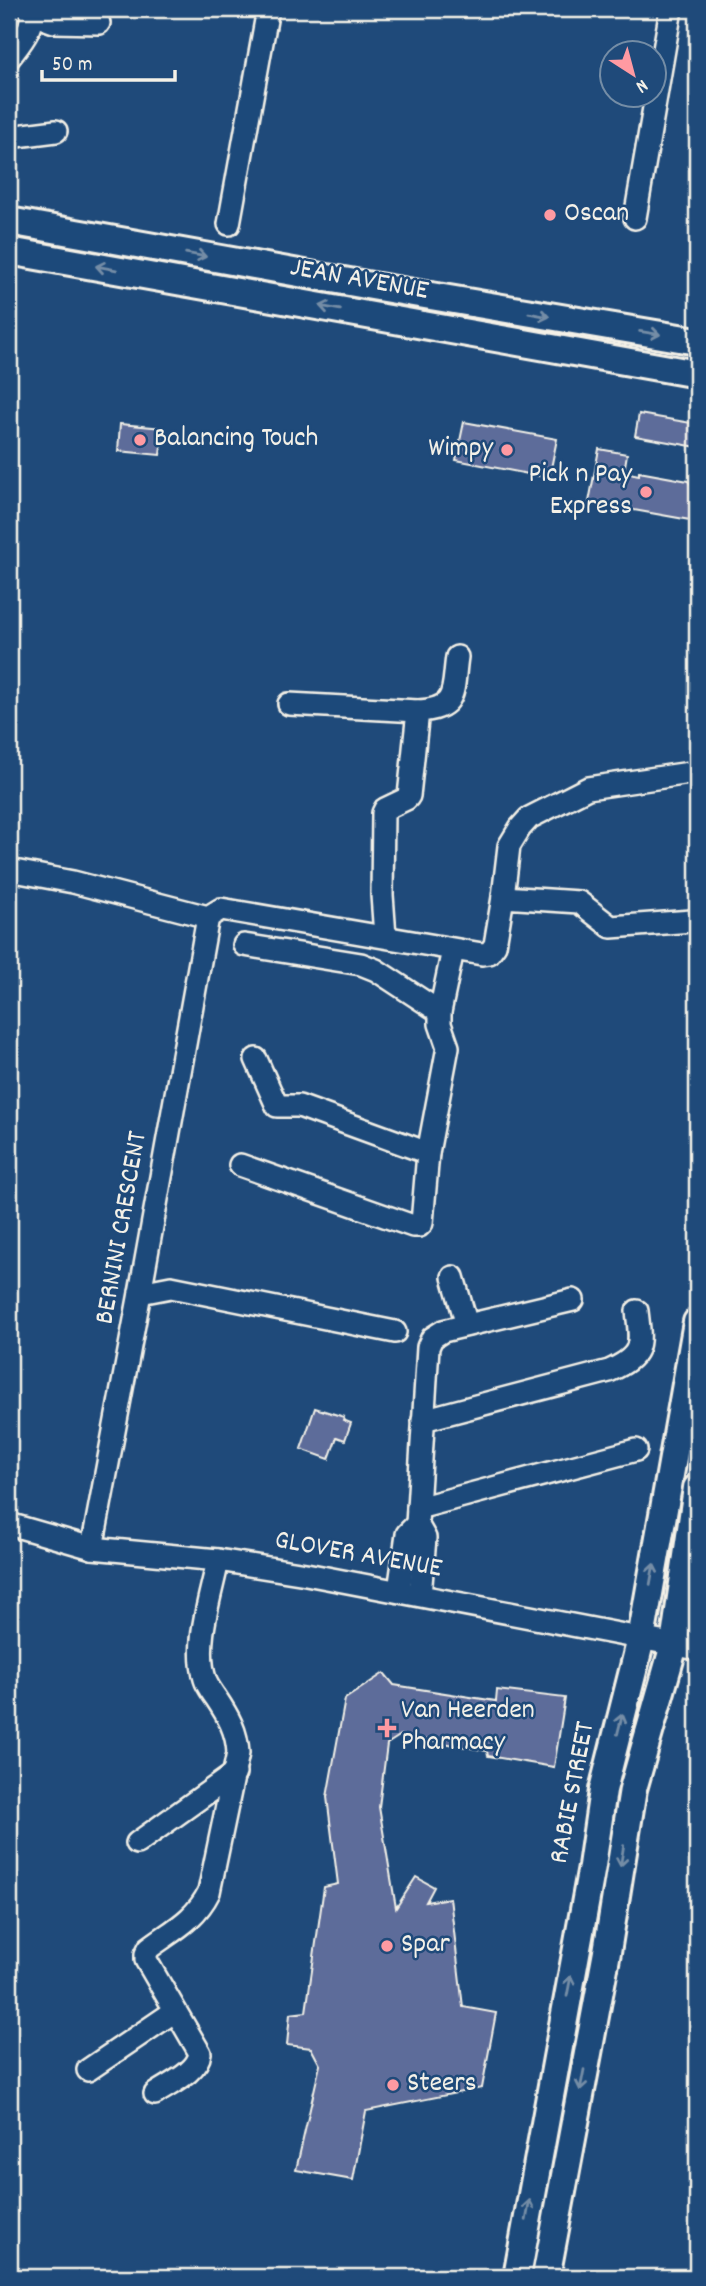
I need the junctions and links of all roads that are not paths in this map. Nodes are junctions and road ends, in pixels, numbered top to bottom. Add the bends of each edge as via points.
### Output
1 (268, 9) edge
2 (671, 9) edge
3 (31, 11) edge
4 (99, 23) dead end
5 (9, 58) edge
6 (56, 131) dead end
7 (9, 137) edge
8 (635, 218) dead end
9 (9, 220) edge
10 (229, 224) dead end
11 (9, 251) edge
12 (366, 285) junction
13 (469, 333) junction
14 (697, 341) edge
15 (697, 374) edge
16 (457, 657) dead end
17 (289, 704) dead end
18 (418, 710) junction
19 (697, 772) edge
20 (9, 870) edge
21 (503, 897) junction
22 (208, 917) junction
23 (697, 918) edge
24 (384, 936) junction
25 (244, 945) dead end
26 (453, 950) junction
27 (440, 1012) junction
28 (256, 1059) dead end
29 (428, 1153) junction
30 (240, 1165) dead end
31 (453, 1277) dead end
32 (140, 1293) junction
33 (573, 1300) dead end
34 (637, 1311) dead end
35 (697, 1322) edge
36 (467, 1325) junction
37 (396, 1332) dead end
38 (424, 1420) junction
39 (636, 1450) dead end
40 (697, 1488) edge
41 (418, 1516) junction
42 (9, 1524) edge
43 (92, 1548) junction
44 (218, 1560) junction
45 (410, 1593) junction
46 (641, 1639) junction
47 (686, 1647) edge
48 (235, 1773) junction
49 (137, 1843) dead end
50 (176, 2011) junction
51 (88, 2070) dead end
52 (155, 2094) dead end
53 (517, 2277) edge
54 (546, 2277) edge

1 - 10 street
2 - 8 street
3 - 4 street via 54,22
3 - 5 street via 28,32
6 - 7 street
9 -> 12 main road, JEAN AVENUE
13 -> 11 main road, JEAN AVENUE
12 - 13 main road via 379,304 460,320
12 -> 14 main road, JEAN AVENUE
13 - 15 main road, JEAN AVENUE
16 - 18 street via 446,705
17 - 18 street
18 - 24 street via 409,796 383,813
19 - 21 street via 588,788 529,818 509,846
20 - 22 street via 73,881
21 - 23 street via 579,902 611,927
21 - 26 street via 495,945 489,953
22 - 24 street via 221,909
22 - 32 street, BERNINI CRESCENT
24 - 26 street
25 - 27 street via 361,964
26 - 27 street
27 - 29 street via 448,1048
28 - 29 street via 277,1106 299,1106
29 - 30 street via 419,1226
31 - 36 street
32 - 37 street via 171,1287
32 - 43 street, BERNINI CRESCENT
33 - 36 street
34 - 38 street via 641,1343 627,1363
46 -> 35 main road, RABIE STREET
36 - 38 street via 432,1338
38 - 41 street
39 - 41 street
40 - 47 main road, RABIE STREET
41 - 45 street via 407,1534
42 - 43 street, GLOVER AVENUE
43 - 44 street, GLOVER AVENUE
44 - 45 street, GLOVER AVENUE
44 - 48 street via 202,1663 205,1682 238,1740
45 - 46 street, GLOVER AVENUE
46 - 47 street, GLOVER AVENUE
53 -> 46 main road, RABIE STREET via 603,1790
47 -> 54 main road, RABIE STREET via 633,1789
48 - 49 street
48 - 50 street via 209,1892 194,1917 146,1954
50 - 51 street
50 - 52 street via 200,2058

